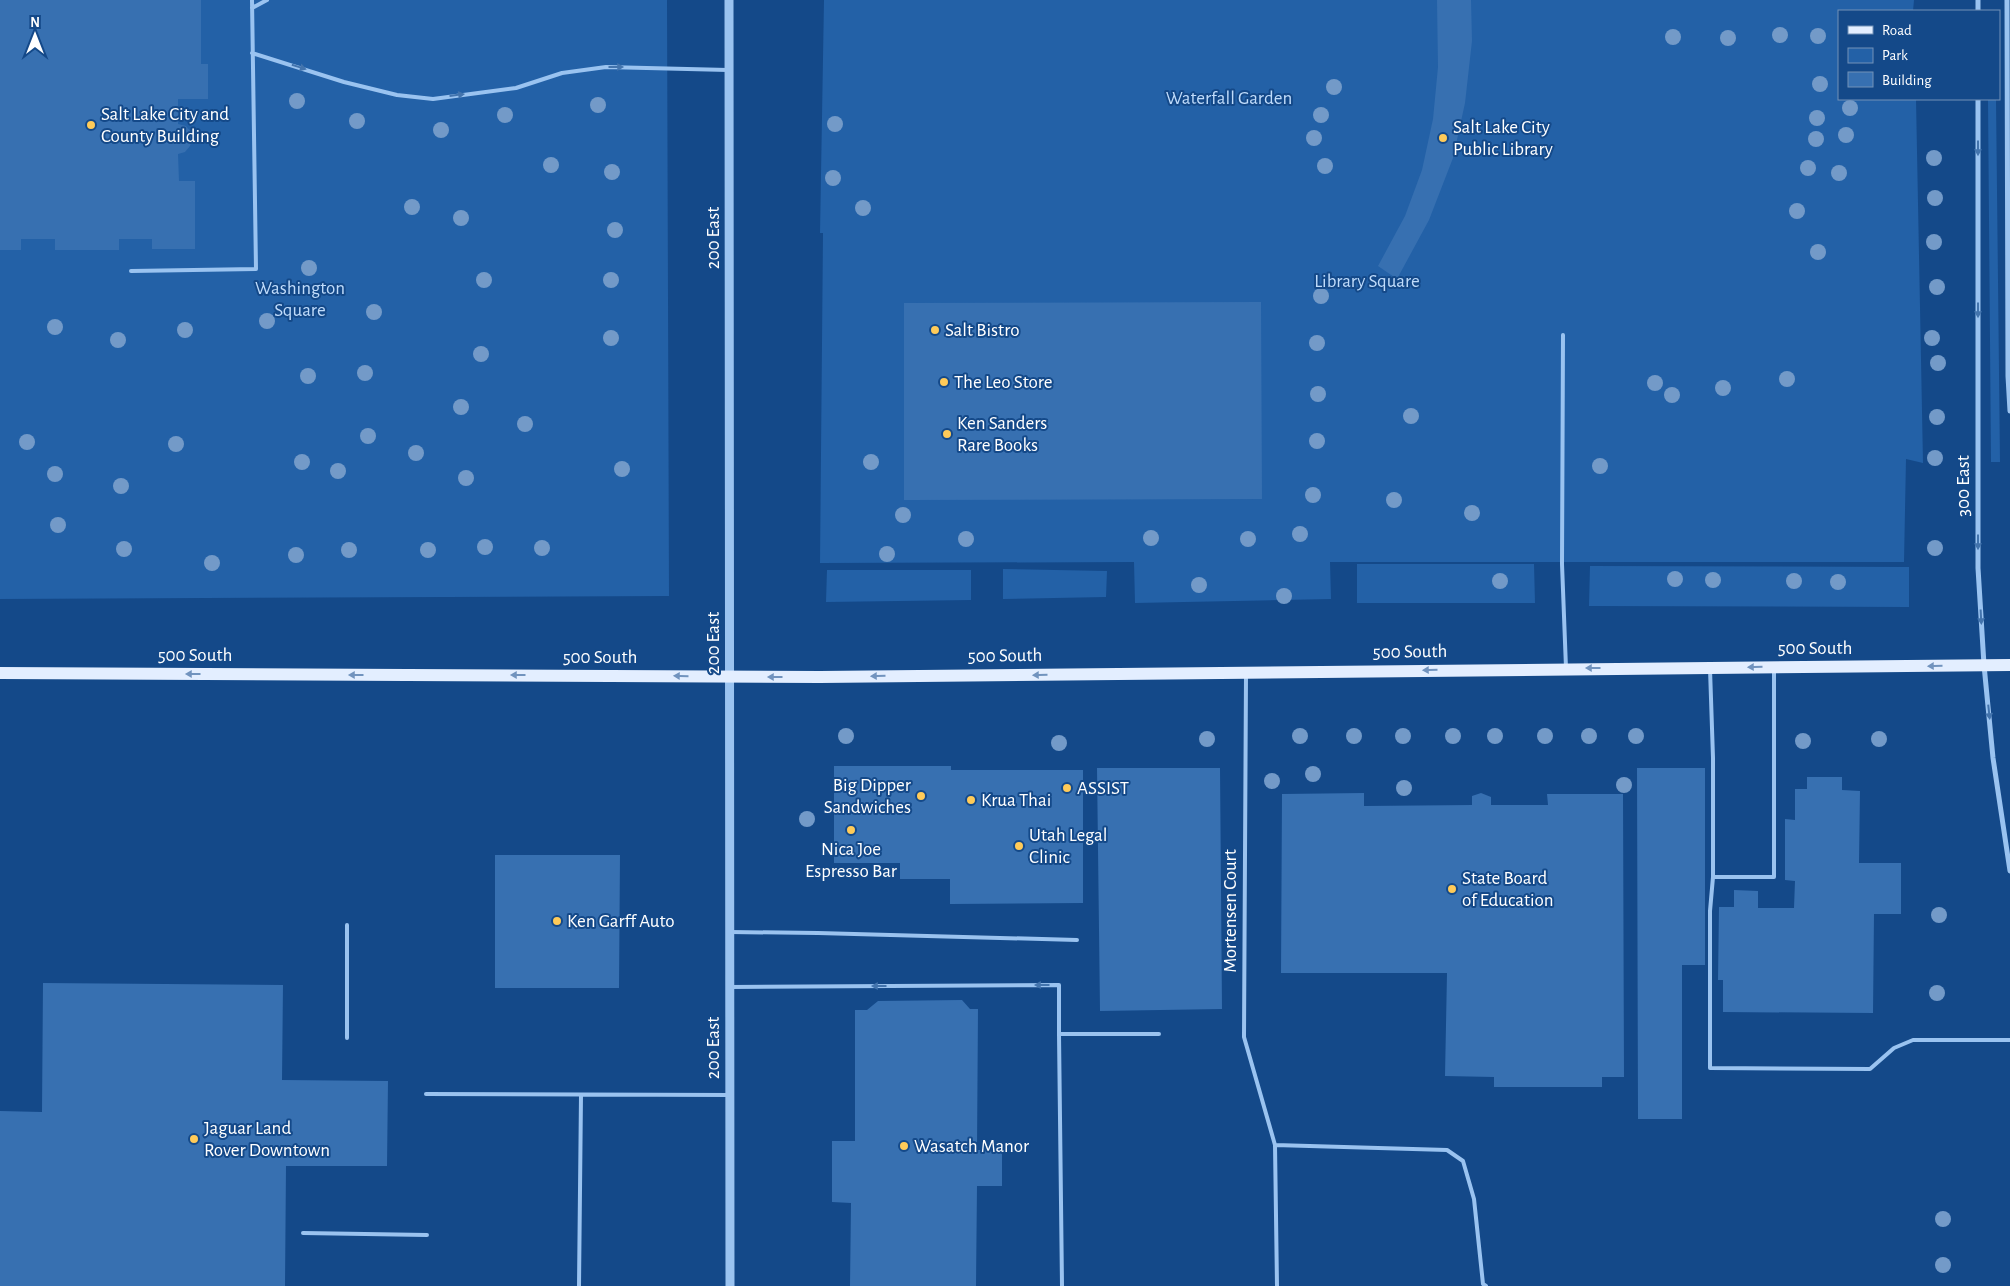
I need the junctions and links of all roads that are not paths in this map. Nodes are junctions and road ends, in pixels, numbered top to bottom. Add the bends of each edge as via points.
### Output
1 (252, 0) edge
2 (267, 0) edge
3 (729, 0) edge
4 (2008, 0) edge
5 (252, 8) junction
6 (252, 53) junction
7 (729, 70) junction
8 (1978, 100) edge
9 (130, 271) dead end
10 (1563, 335) dead end
11 (2010, 412) edge
12 (1984, 665) junction
13 (2010, 665) edge
14 (1710, 667) junction
15 (1774, 667) junction
16 (1566, 668) junction
17 (1246, 672) junction
18 (0, 673) edge
19 (730, 677) junction
20 (2010, 871) edge
21 (1713, 877) junction
22 (347, 925) dead end
23 (730, 932) junction
24 (1077, 940) dead end
25 (730, 987) junction
26 (1059, 1034) junction
27 (1159, 1034) dead end
28 (347, 1038) dead end
29 (2010, 1040) edge
30 (426, 1094) dead end
31 (581, 1094) junction
32 (730, 1094) junction
33 (1275, 1145) junction
34 (303, 1233) dead end
35 (427, 1235) dead end
36 (579, 1286) edge
37 (730, 1286) edge
38 (1062, 1286) edge
39 (1277, 1286) edge
40 (1486, 1286) edge

1 - 5 lane
2 - 5 lane
3 - 7 street, 200 East
4 - 11 street
5 - 6 lane
6 -> 7 lane via 353,84 398,95 433,99 516,88 562,73 606,67
6 - 9 lane via 256,269
7 - 19 street, 200 East
8 -> 12 street, 300 East via 1978,568
10 - 16 lane via 1562,564
12 - 13 main road, 500 South
12 -> 15 main road, 500 South
12 -> 20 street, 300 East via 1993,758
15 -> 14 main road, 500 South
14 -> 16 main road, 500 South
14 - 21 lane
15 - 21 lane via 1774,877
16 -> 17 main road, 500 South
17 -> 19 main road, 500 South
17 - 33 lane, Mortensen Court via 1244,1037
19 -> 18 main road, 500 South
19 - 23 street, 200 East
21 - 29 lane via 1710,1068 1870,1069 1894,1048 1913,1040
22 - 28 lane
23 - 24 lane
23 - 25 street, 200 East
26 -> 25 lane via 1059,985
25 - 32 street, 200 East
26 - 27 lane
26 - 38 lane
30 - 31 lane
31 - 32 lane
31 - 36 lane
32 - 37 street, 200 East
33 - 39 lane, Mortensen Court
33 - 40 lane via 1447,1150 1463,1161 1474,1199 1483,1284
34 - 35 lane

